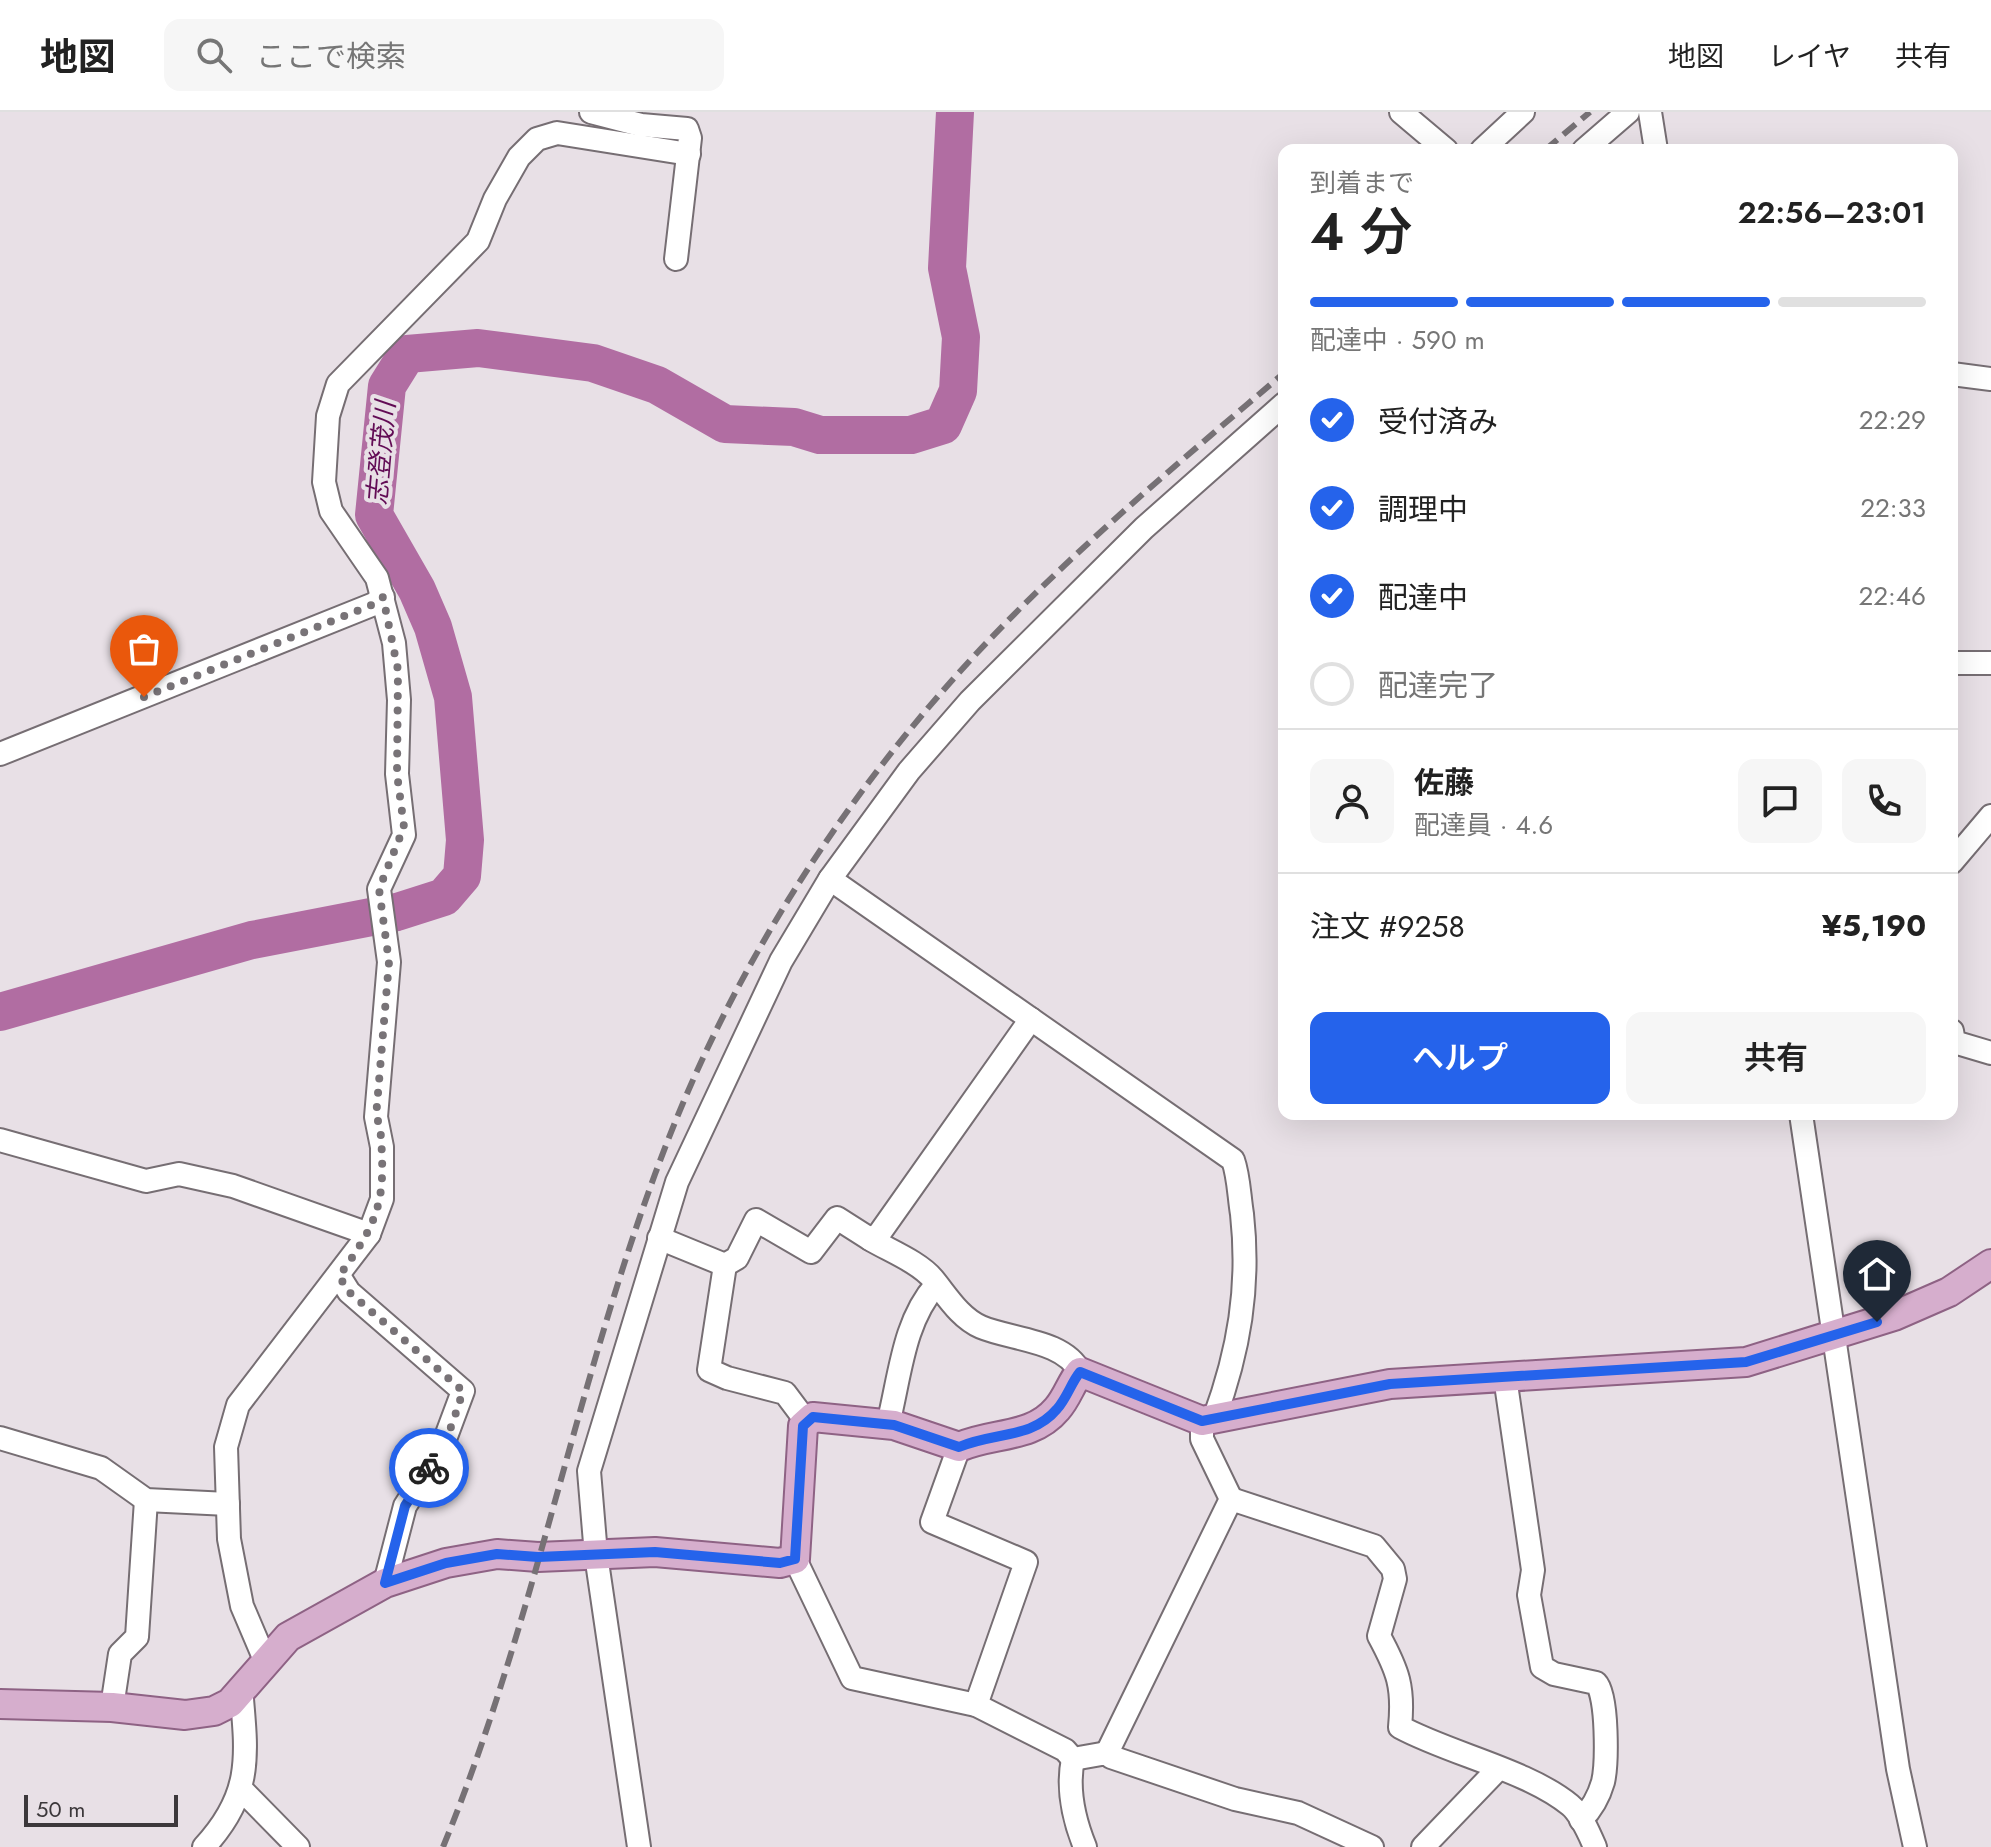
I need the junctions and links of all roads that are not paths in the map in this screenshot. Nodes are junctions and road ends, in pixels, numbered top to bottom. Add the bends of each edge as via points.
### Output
1 (591, 112) edge
2 (1401, 112) edge
3 (1523, 112) edge
4 (1628, 112) edge
5 (1650, 112) edge
6 (1439, 144) edge
7 (1488, 144) edge
8 (1591, 144) edge
9 (1655, 144) edge
10 (689, 154) junction
11 (676, 259) dead end
12 (1958, 375) edge
13 (1991, 379) edge
14 (1278, 409) edge
15 (383, 597) junction
16 (1958, 663) edge
17 (1991, 663) edge
18 (0, 754) edge
19 (1991, 816) edge
20 (1958, 855) edge
21 (830, 879) junction
22 (1031, 1019) junction
23 (1958, 1043) edge
24 (1991, 1053) edge
25 (1802, 1120) edge
26 (0, 1140) edge
27 (369, 1234) junction
28 (659, 1238) junction
29 (870, 1239) junction
30 (1991, 1264) edge
31 (725, 1265) junction
32 (339, 1276) junction
33 (936, 1285) junction
34 (1834, 1335) junction
35 (1080, 1372) junction
36 (1505, 1377) junction
37 (1208, 1420) junction
38 (806, 1421) junction
39 (888, 1424) junction
40 (0, 1438) edge
41 (959, 1447) junction
42 (1231, 1499) junction
43 (146, 1500) junction
44 (228, 1504) junction
45 (596, 1555) junction
46 (795, 1559) junction
47 (385, 1583) junction
48 (265, 1660) junction
49 (241, 1688) junction
50 (0, 1704) edge
51 (976, 1705) junction
52 (112, 1707) junction
53 (1107, 1753) junction
54 (1073, 1759) junction
55 (1498, 1769) junction
56 (242, 1790) junction
57 (1581, 1820) junction
58 (204, 1847) edge
59 (298, 1847) edge
60 (639, 1847) edge
61 (1085, 1847) edge
62 (1372, 1847) edge
63 (1423, 1847) edge
64 (1595, 1847) edge
65 (1915, 1847) edge

1 - 10 street via 641,125 687,129
2 - 6 street
3 - 7 street
4 - 8 street
5 - 9 street
10 - 11 street
10 - 15 street via 557,133 537,139 503,184 478,241 338,384 325,438 326,495 337,523 372,568
12 - 13 street
14 - 21 street via 1144,528 970,701 909,771
15 - 18 street
15 - 27 street via 398,670 397,774 404,827 379,889 388,985 376,1117 383,1187
16 - 17 street
19 - 20 street
21 - 22 street
21 - 28 street via 741,1041 677,1182
22 - 29 street via 879,1234
22 - 37 street via 1233,1160 1246,1283 1238,1342
23 - 24 street
25 - 34 street
26 - 27 street via 146,1181 179,1174 233,1186
27 - 32 street
28 - 31 street
28 - 45 street via 589,1471
29 - 31 street via 837,1218 811,1252 756,1220 737,1258
29 - 33 street via 932,1277
30 - 34 main road via 1915,1308
31 - 38 street via 709,1370 785,1393
32 - 44 street via 233,1416 226,1447
32 - 47 street via 349,1292 463,1391 441,1450 405,1506
33 - 35 street via 978,1326 1060,1352
33 - 39 street via 912,1321
34 - 36 main road via 1746,1362
34 - 65 street via 1898,1769
35 - 37 main road
35 - 41 main road via 1060,1406 1037,1425
36 - 37 main road via 1390,1384
36 - 57 street via 1533,1570 1529,1595 1539,1661 1549,1672 1596,1683 1603,1695 1605,1772
37 - 42 street via 1202,1439
38 - 39 main road via 823,1415
38 - 46 main road
39 - 41 main road
40 - 43 street via 101,1468
41 - 51 street via 932,1522 1026,1562
42 - 53 street
42 - 55 street via 1374,1546 1395,1579 1379,1636 1400,1678 1400,1727
43 - 44 street
43 - 52 street via 137,1637 120,1654
44 - 48 street via 242,1606
45 - 46 main road via 655,1552 780,1563
45 - 47 main road via 497,1554 446,1563
45 - 60 street
46 - 51 street via 852,1678
47 - 48 main road via 288,1637
48 - 49 main road
49 - 52 main road via 230,1703 200,1714
49 - 56 street via 246,1751
50 - 52 main road
51 - 54 street
53 - 54 street
53 - 62 street via 1235,1799 1298,1813
54 - 61 street via 1069,1776
55 - 57 street via 1571,1805
55 - 63 street
56 - 58 street
56 - 59 street
57 - 64 street

